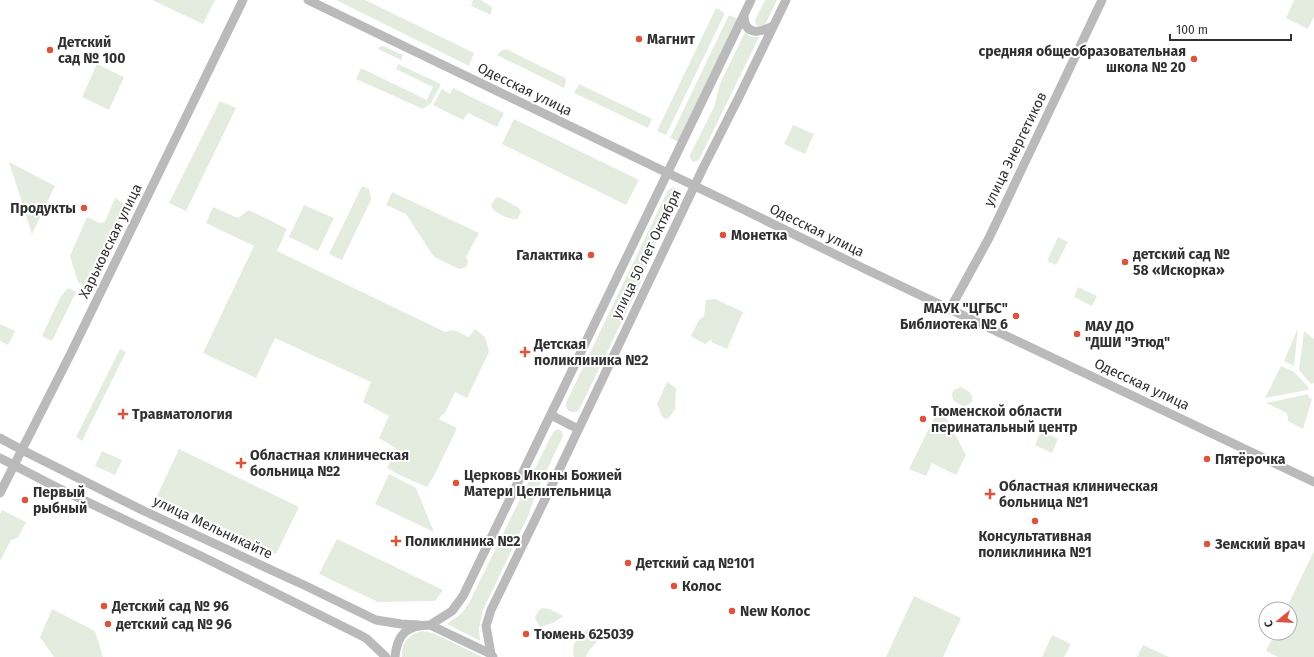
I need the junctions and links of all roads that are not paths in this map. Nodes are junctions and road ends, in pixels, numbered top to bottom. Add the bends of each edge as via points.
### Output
1 (243, 0) edge
2 (308, 0) edge
3 (751, 0) edge
4 (786, 0) edge
5 (1102, 0) edge
6 (744, 15) junction
7 (773, 26) junction
8 (668, 173) junction
9 (695, 186) junction
10 (950, 309) junction
11 (551, 415) junction
12 (578, 429) junction
13 (0, 438) edge
14 (22, 450) junction
15 (0, 458) edge
16 (14, 466) junction
17 (1314, 482) edge
18 (0, 493) edge
19 (116, 496) junction
20 (108, 512) junction
21 (419, 625) junction
22 (430, 625) junction
23 (492, 656) edge
24 (386, 657) edge
25 (395, 657) edge

1 - 14 main road, Харьковская улица
2 - 8 main road, Одесская улица
3 - 6 main road, улица 50 лет Октября
4 - 7 main road, улица 50 лет Октября
5 - 10 main road, улица Энергетиков via 989,238
6 - 7 main road via 744,21 752,31 758,32
6 - 8 main road, улица 50 лет Октября
7 - 9 main road, улица 50 лет Октября
8 - 9 main road, Одесская улица
8 - 11 main road, улица 50 лет Октября
9 - 10 main road, Одесская улица
9 - 12 main road, улица 50 лет Октября
10 - 17 main road, Одесская улица
11 - 12 main road
11 - 22 main road, улица 50 лет Октября via 463,596 452,611
12 - 23 main road, улица 50 лет Октября via 488,616 486,626
13 - 14 main road, улица Мельникайте
14 - 16 main road, Харьковская улица
14 - 19 main road, улица Мельникайте
15 - 16 main road
16 - 18 main road, Харьковская улица
16 - 20 main road
19 - 20 main road
19 - 21 main road, улица Мельникайте via 376,620
20 - 24 main road via 203,556 362,636
21 - 22 main road, улица Мельникайте
21 - 25 main road via 401,635
22 - 23 main road

